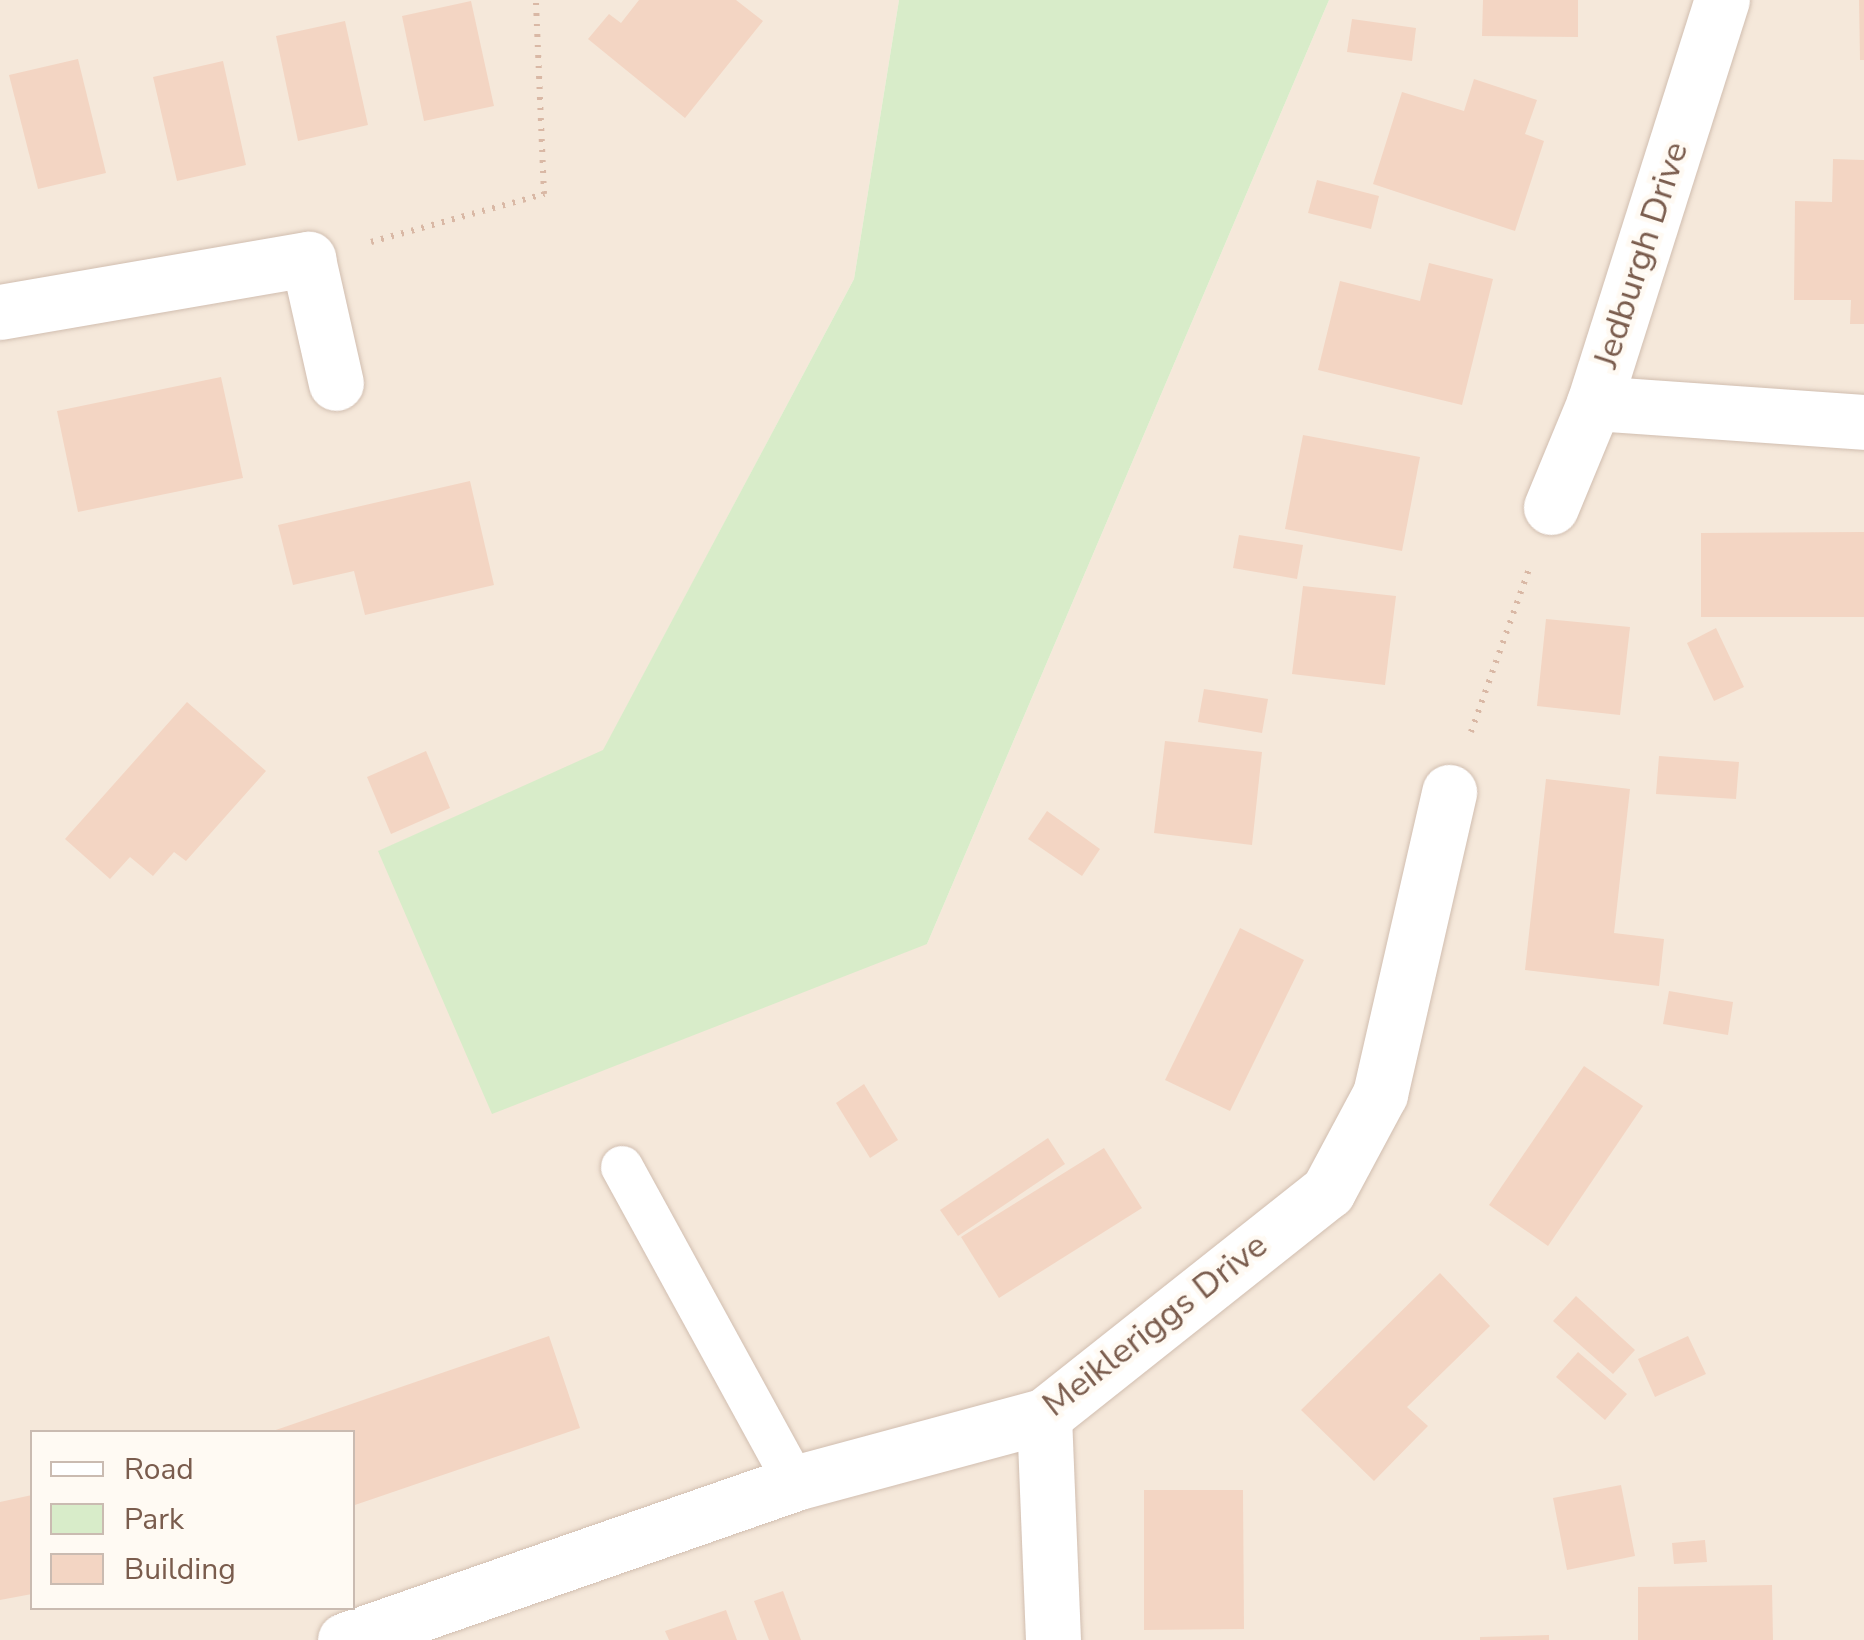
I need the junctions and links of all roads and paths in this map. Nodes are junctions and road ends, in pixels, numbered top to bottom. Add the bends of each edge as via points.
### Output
1 (536, 0) edge
2 (1722, 0) edge
3 (308, 260) junction
4 (0, 312) edge
5 (336, 383) dead end
6 (1594, 403) junction
7 (1864, 422) edge
8 (1551, 507) joint
9 (1449, 792) joint
10 (622, 1166) dead end
11 (1044, 1416) junction
12 (795, 1483) junction
13 (344, 1640) edge
14 (1053, 1640) edge

1 - 3 path via 544,194
2 - 6 street, Jedburgh Drive
3 - 4 street
3 - 5 street
6 - 7 street
6 - 8 street, Jedburgh Drive
8 - 9 path
9 - 11 street, Meikleriggs Drive via 1380,1094 1328,1192
10 - 12 lane
11 - 12 street, Meikleriggs Drive
11 - 14 street
12 - 13 street, Meikleriggs Drive

